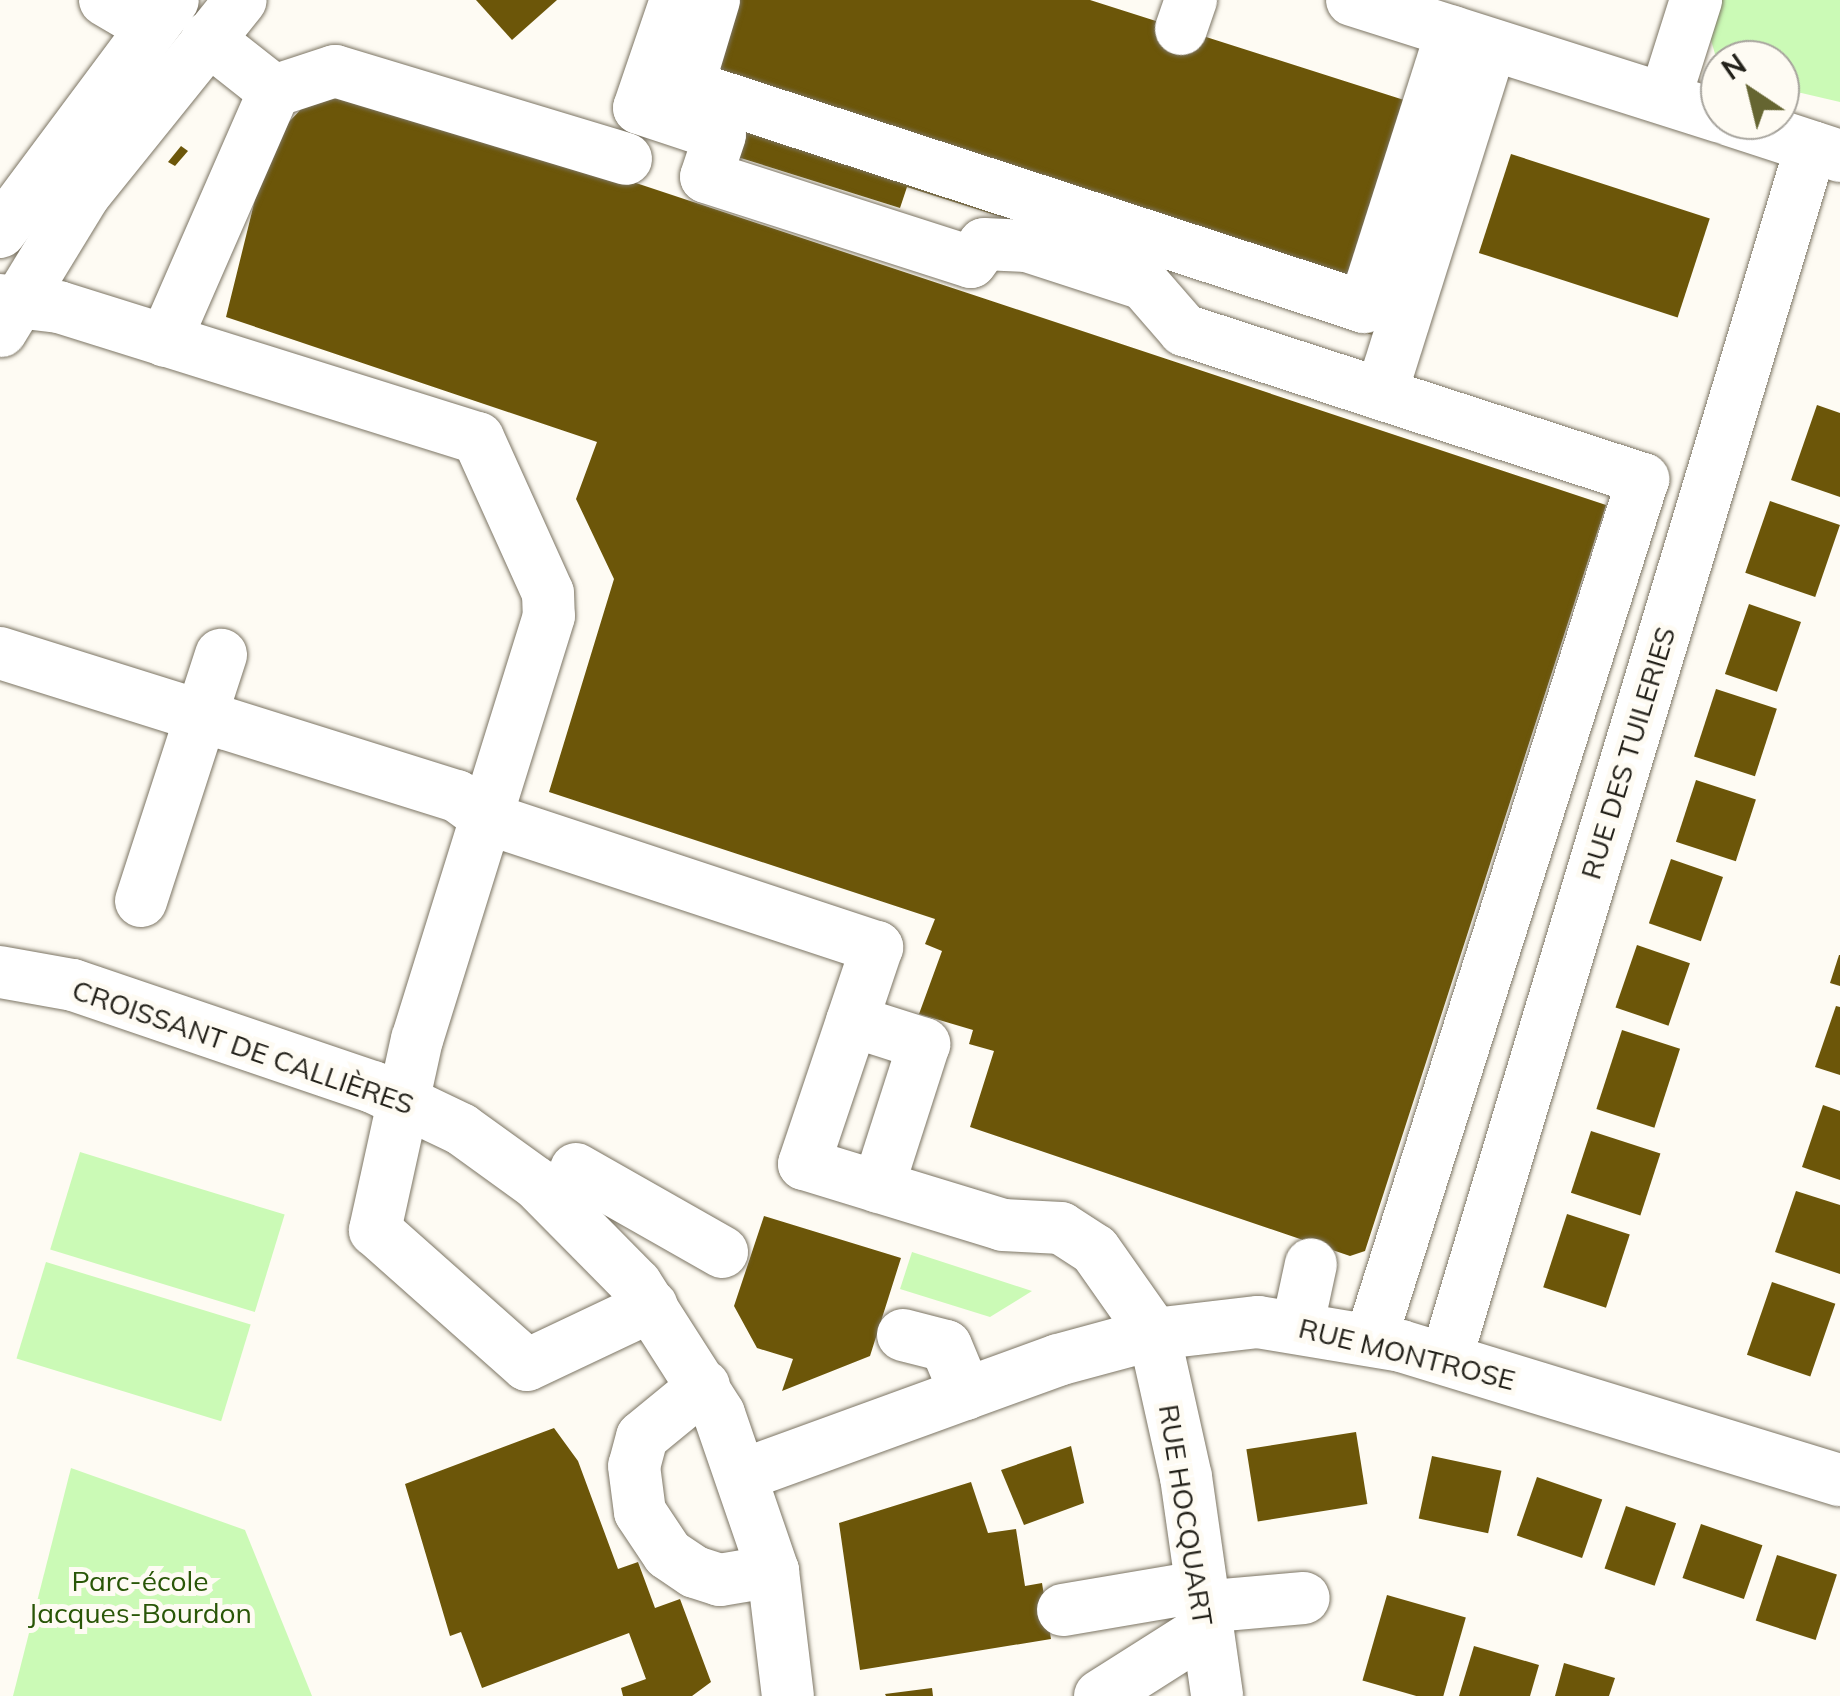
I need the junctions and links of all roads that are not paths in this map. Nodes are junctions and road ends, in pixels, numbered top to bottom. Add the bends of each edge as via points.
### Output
1 (105, 0) edge
2 (241, 0) edge
3 (676, 0) edge
4 (714, 0) edge
5 (1352, 0) edge
6 (1696, 0) edge
7 (162, 14) edge
8 (207, 38) junction
9 (1472, 38) junction
10 (274, 90) junction
11 (1666, 98) junction
12 (1700, 109) edge
13 (1791, 140) edge
14 (1825, 151) edge
15 (626, 159) dead end
16 (0, 232) edge
17 (5, 312) edge
18 (165, 341) junction
19 (1381, 394) junction
20 (0, 653) edge
21 (221, 655) dead end
22 (0, 683) edge
23 (195, 730) junction
24 (489, 819) junction
25 (142, 902) dead end
26 (0, 972) edge
27 (852, 1021) junction
28 (403, 1100) junction
29 (576, 1169) dead end
30 (878, 1187) junction
31 (676, 1227) junction
32 (722, 1252) dead end
33 (1311, 1264) dead end
34 (641, 1291) junction
35 (1298, 1324) junction
36 (1154, 1334) junction
37 (903, 1335) dead end
38 (1371, 1339) junction
39 (1446, 1359) junction
40 (704, 1386) junction
41 (966, 1394) junction
42 (745, 1474) junction
43 (1840, 1480) edge
44 (772, 1571) junction
45 (1304, 1598) dead end
46 (1202, 1608) junction
47 (1063, 1610) dead end
48 (788, 1696) edge
49 (1100, 1696) edge
50 (1217, 1696) edge

1 - 7 street
2 - 8 street
3 - 19 street via 640,108 720,135 706,177 971,262 984,244 1044,251 1144,284 1184,330
4 - 9 street via 688,86 1364,307
5 - 9 street
6 - 11 street
7 - 16 street
8 - 10 street
8 - 17 street via 84,195
9 - 11 street
9 - 19 street
10 - 15 street via 335,70
10 - 18 street
11 - 12 street
13 - 14 street
14 - 39 street, RUE DES TUILERIES
17 - 18 street
18 - 24 street via 478,438 550,605
19 - 38 street via 1643,480
20 - 23 street
21 - 23 street
22 - 23 street
23 - 24 street via 457,796
23 - 25 street
24 - 27 street via 877,947
24 - 28 street
26 - 28 street, CROISSANT DE CALLIÈRES via 73,986
27 - 30 street via 924,1044
27 - 30 street via 804,1164
28 - 34 street, CROISSANT DE CALLIÈRES via 519,1169
28 - 34 street via 375,1230 526,1365
29 - 31 street
30 - 36 street via 1003,1225 1074,1232
31 - 32 street
31 - 34 street
33 - 35 street
34 - 40 street, CROISSANT DE CALLIÈRES
35 - 36 street, RUE MONTROSE
35 - 38 street, RUE MONTROSE
36 - 41 street, RUE MONTROSE
36 - 46 street, RUE HOCQUART
37 - 41 street via 946,1346
38 - 39 street, RUE MONTROSE
39 - 43 street, RUE MONTROSE
40 - 42 street, CROISSANT DE CALLIÈRES
40 - 44 street via 666,1408 642,1437 634,1466 640,1512 656,1542 695,1572 720,1580
41 - 42 street, RUE MONTROSE
42 - 44 street, CROISSANT DE CALLIÈRES
44 - 48 street, CROISSANT DE CALLIÈRES
45 - 46 street
46 - 47 street
46 - 49 street
46 - 50 street, RUE HOCQUART

